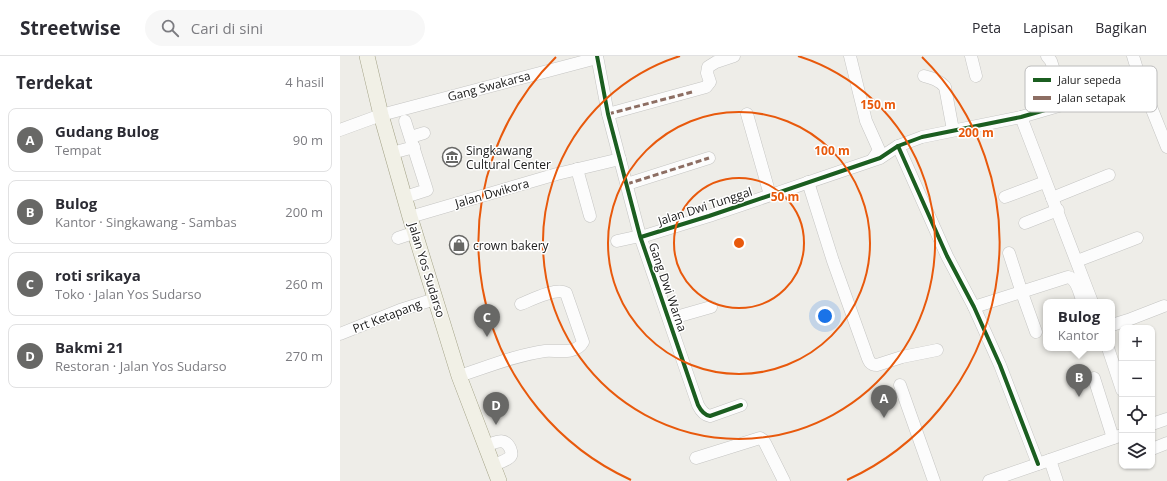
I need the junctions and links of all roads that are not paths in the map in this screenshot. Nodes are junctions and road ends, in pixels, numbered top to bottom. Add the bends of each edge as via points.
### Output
1 (367, 56) edge
2 (734, 56) edge
3 (850, 56) edge
4 (970, 56) edge
5 (1047, 56) edge
6 (1133, 56) edge
7 (597, 57) edge
8 (1053, 66) edge
9 (1136, 66) edge
10 (924, 76) dead end
11 (976, 76) dead end
12 (1036, 112) edge
13 (1153, 112) edge
14 (608, 114) junction
15 (747, 114) dead end
16 (381, 115) junction
17 (1021, 116) junction
18 (405, 121) dead end
19 (340, 130) edge
20 (953, 130) junction
21 (424, 133) dead end
22 (412, 142) junction
23 (897, 147) junction
24 (1167, 147) edge
25 (392, 153) junction
26 (876, 154) junction
27 (620, 158) junction
28 (709, 158) dead end
29 (577, 169) junction
30 (1109, 176) dead end
31 (808, 182) junction
32 (1045, 182) junction
33 (627, 184) junction
34 (770, 195) junction
35 (405, 197) junction
36 (1005, 197) dead end
37 (1052, 198) junction
38 (1058, 210) junction
39 (590, 216) dead end
40 (410, 217) junction
41 (1025, 222) dead end
42 (416, 232) junction
43 (641, 236) junction
44 (398, 238) dead end
45 (1138, 238) dead end
46 (617, 241) dead end
47 (1009, 253) dead end
48 (1077, 261) junction
49 (1022, 293) junction
50 (435, 298) junction
51 (1081, 299) edge
52 (1091, 299) edge
53 (521, 304) dead end
54 (1164, 306) dead end
55 (710, 307) dead end
56 (974, 307) junction
57 (669, 320) junction
58 (1115, 324) edge
59 (1036, 332) dead end
60 (340, 334) edge
61 (937, 350) dead end
62 (1109, 351) edge
63 (459, 376) junction
64 (1094, 378) dead end
65 (1119, 381) edge
66 (900, 385) dead end
67 (741, 405) dead end
68 (1167, 419) edge
69 (1155, 423) edge
70 (1118, 436) edge
71 (1167, 443) edge
72 (485, 446) junction
73 (1155, 448) edge
74 (696, 458) dead end
75 (1044, 462) junction
76 (493, 465) junction
77 (1015, 477) edge
78 (499, 481) edge
79 (784, 481) edge
80 (934, 481) edge
81 (989, 481) edge
82 (1057, 481) edge

1 - 16 main road, Jalan Yos Sudarso
2 - 14 street via 708,67 710,82 706,87
3 - 26 street
4 - 11 street
5 - 8 street
6 - 9 street
7 - 14 street, Gang Dwi Warna
7 - 16 street, Gang Swakarsa
10 - 20 street via 933,78 945,87
12 - 17 street, Jalan Dwi Tunggal
13 - 24 street
14 - 27 street, Gang Dwi Warna
15 - 34 street
16 - 19 street, Gang Swakarsa
16 - 25 main road, Jalan Yos Sudarso
17 - 20 street, Jalan Dwi Tunggal
17 - 32 street
18 - 22 street
20 - 23 street, Jalan Dwi Tunggal
21 - 22 street
22 - 25 street
22 - 35 street via 427,190
23 - 26 street, Jalan Dwi Tunggal via 886,155
23 - 56 street via 947,256
25 - 35 main road, Jalan Yos Sudarso
26 - 31 street, Jalan Dwi Tunggal
27 - 29 street, Jalan Dwikora
27 - 33 street, Gang Dwi Warna
28 - 33 street
29 - 39 street
29 - 40 street, Jalan Dwikora
30 - 37 street
31 - 34 street, Jalan Dwi Tunggal
31 - 61 street via 870,363 877,365
32 - 36 street
32 - 37 street
33 - 43 street, Gang Dwi Warna
34 - 43 street, Jalan Dwi Tunggal
35 - 40 main road, Jalan Yos Sudarso
37 - 38 street
38 - 41 street
38 - 48 street
40 - 42 main road, Jalan Yos Sudarso
42 - 44 street
42 - 50 main road, Jalan Yos Sudarso
43 - 46 street, Jalan Dwi Tunggal
43 - 57 street, Gang Dwi Warna
45 - 48 street
47 - 49 street
48 - 52 street
49 - 51 street via 1068,277 1075,281
49 - 56 street
49 - 59 street
50 - 60 street, Prt Ketapang
50 - 63 main road, Jalan Yos Sudarso
53 - 63 street via 559,291 566,293 583,342 581,346 566,351 543,351 514,358
54 - 58 street
55 - 57 street
56 - 75 street
57 - 67 street, Gang Dwi Warna via 702,412 710,416
62 - 65 street
63 - 72 main road, Jalan Yos Sudarso
64 - 70 street
66 - 80 street
68 - 69 street
70 - 75 street
71 - 73 street
72 - 76 main road, Jalan Yos Sudarso
72 - 76 street via 505,441 512,452 509,458
74 - 79 street via 760,438
75 - 77 street
75 - 82 street
76 - 78 main road, Jalan Yos Sudarso
77 - 81 street

